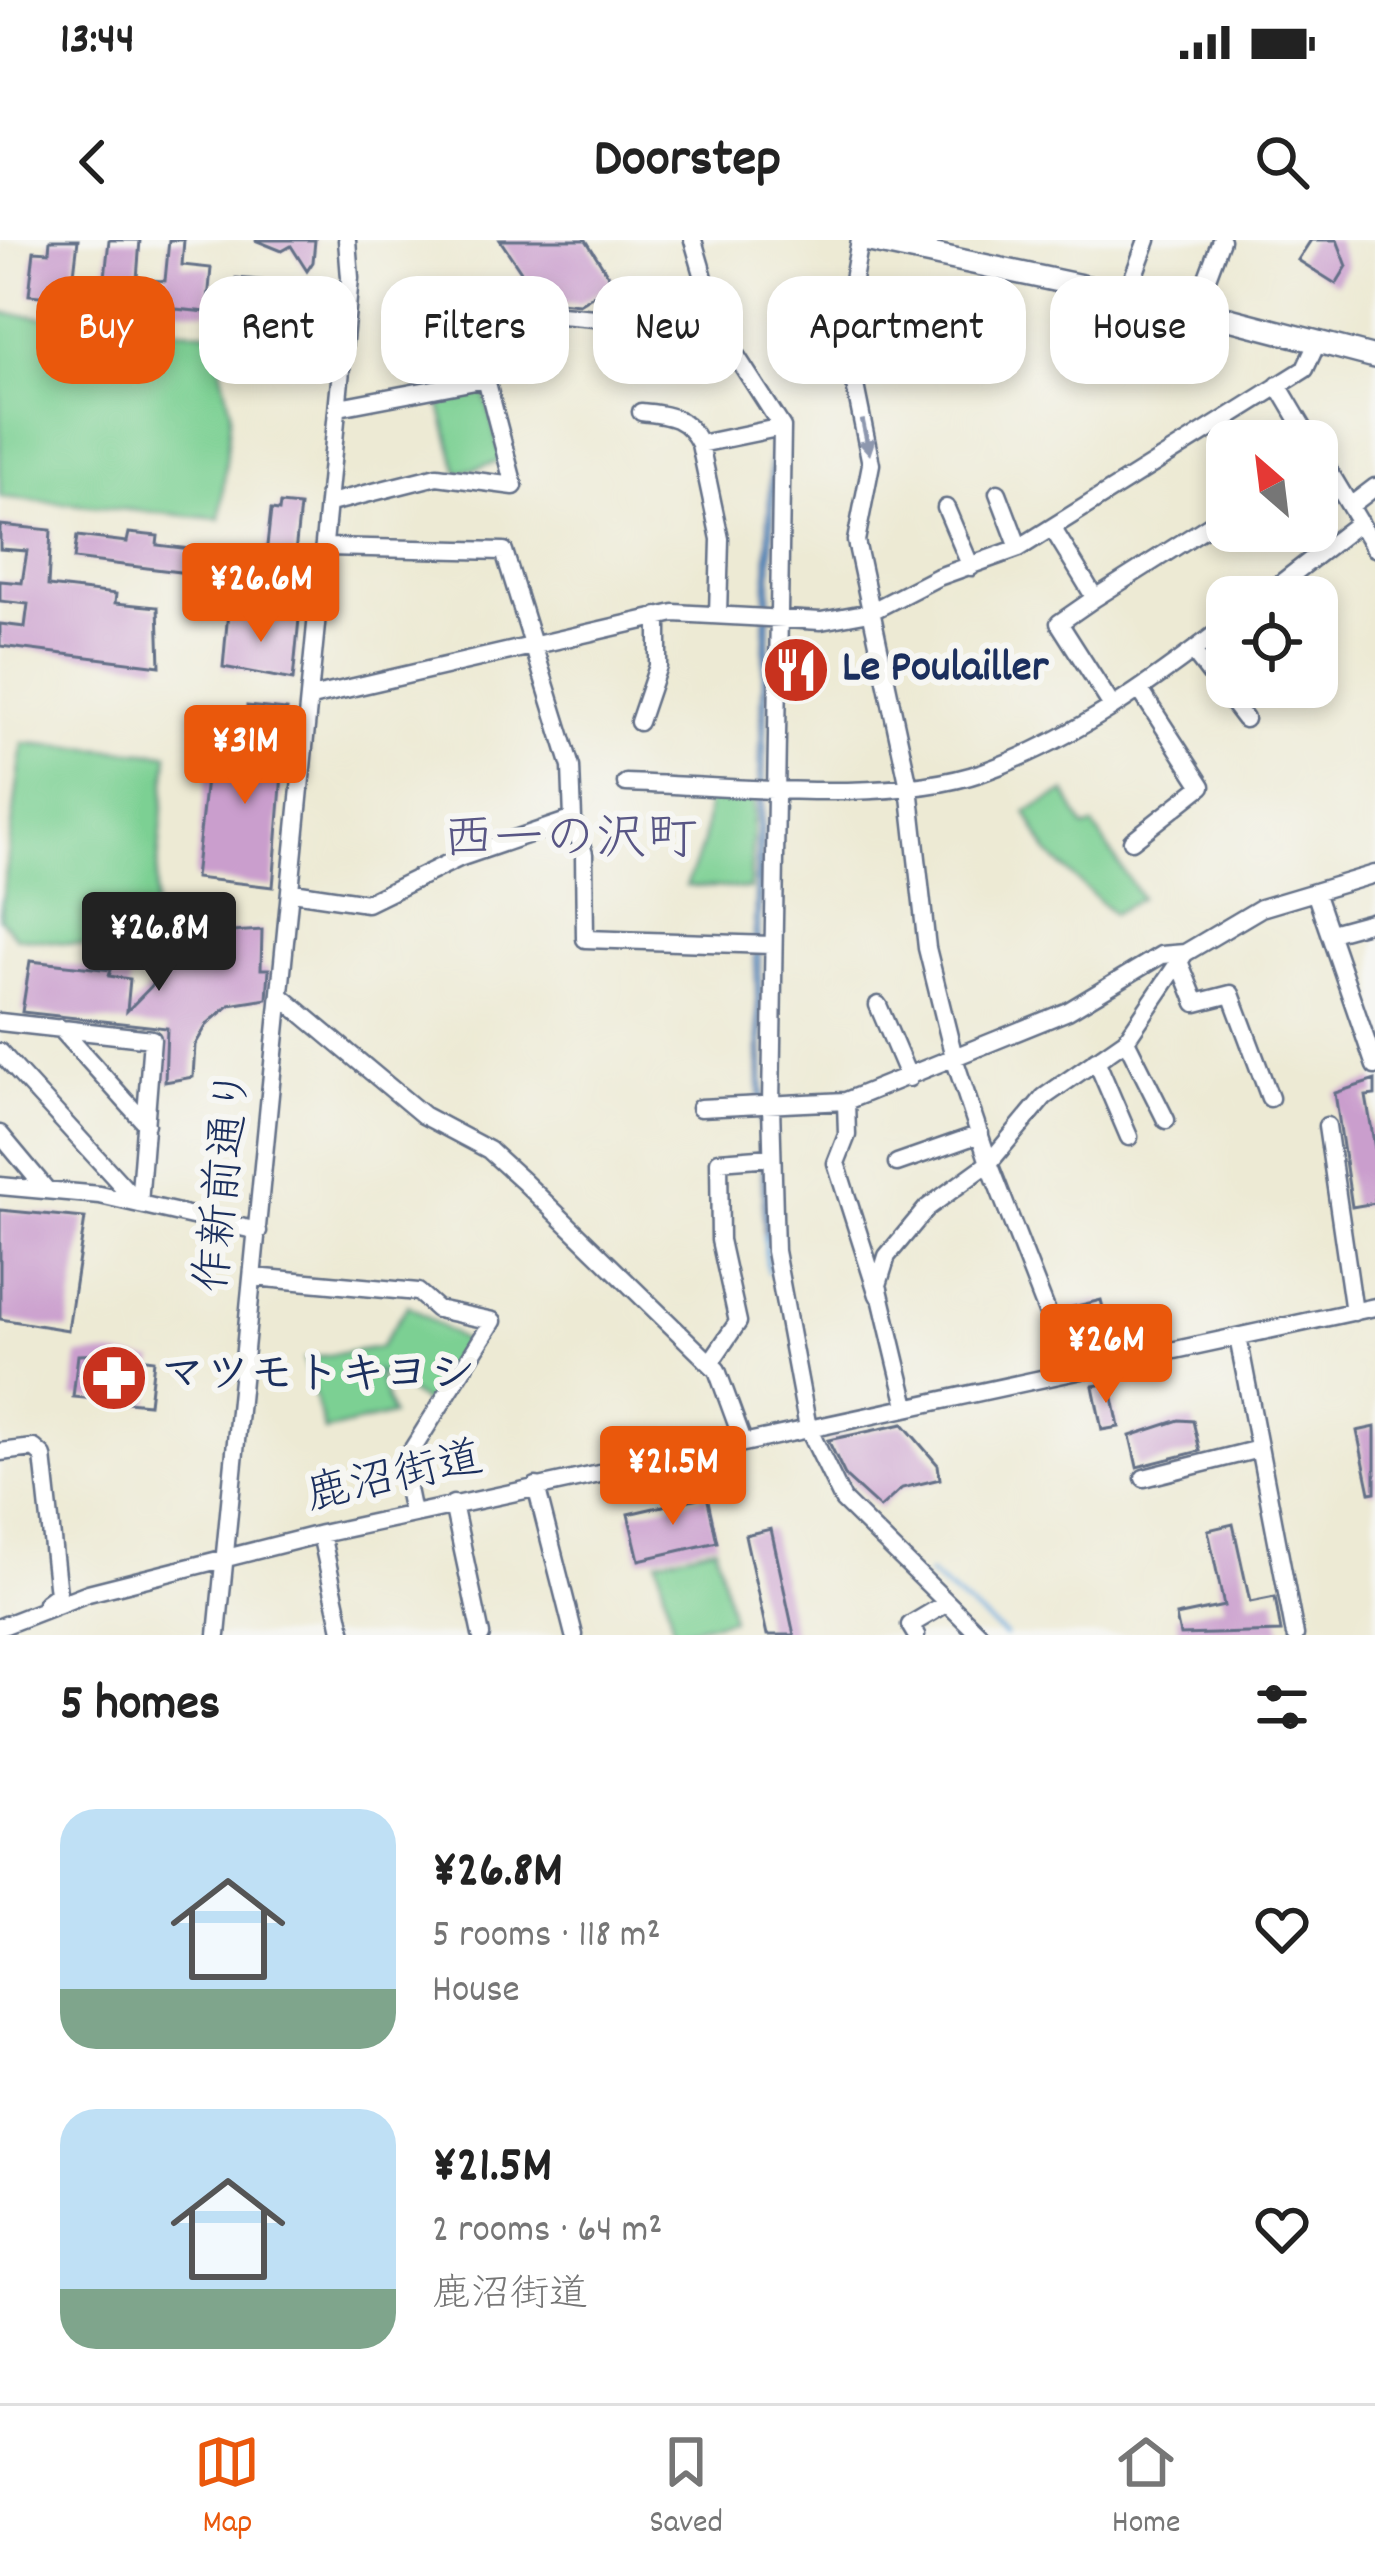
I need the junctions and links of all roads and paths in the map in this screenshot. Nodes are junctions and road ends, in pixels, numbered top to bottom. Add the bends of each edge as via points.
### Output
1 (347, 240) edge
2 (693, 240) edge
3 (862, 240) edge
4 (1148, 240) edge
5 (1221, 240) edge
6 (704, 276) edge
7 (1134, 276) edge
8 (1208, 276) edge
9 (1050, 278) edge
10 (1229, 319) edge
11 (1317, 343) junction
12 (1375, 357) edge
13 (743, 366) edge
14 (1278, 386) junction
15 (339, 406) junction
16 (641, 412) dead end
17 (1298, 420) edge
18 (782, 427) junction
19 (700, 444) junction
20 (1338, 486) edge
21 (1375, 487) edge
22 (998, 493) dead end
23 (330, 503) junction
24 (946, 508) dead end
25 (1355, 514) junction
26 (1206, 527) edge
27 (1052, 529) junction
28 (326, 548) junction
29 (1018, 548) junction
30 (1375, 548) edge
31 (971, 567) junction
32 (1286, 576) edge
33 (1095, 598) junction
34 (869, 612) junction
35 (718, 615) junction
36 (658, 616) junction
37 (777, 618) junction
38 (1206, 641) edge
39 (537, 644) junction
40 (1193, 651) junction
41 (1140, 690) junction
42 (311, 697) junction
43 (1112, 706) junction
44 (1245, 719) dead end
45 (639, 722) dead end
46 (626, 783) dead end
47 (772, 787) junction
48 (909, 788) junction
49 (573, 819) junction
50 (1132, 841) dead end
51 (1375, 874) edge
52 (293, 892) junction
53 (1315, 892) junction
54 (1375, 921) edge
55 (1331, 934) junction
56 (772, 945) junction
57 (1182, 957) junction
58 (283, 998) junction
59 (878, 1004) dead end
60 (0, 1022) edge
61 (60, 1028) junction
62 (1126, 1040) junction
63 (0, 1052) edge
64 (955, 1060) junction
65 (1096, 1060) junction
66 (1375, 1066) edge
67 (909, 1078) junction
68 (1270, 1098) dead end
69 (845, 1101) junction
70 (771, 1105) junction
71 (700, 1108) dead end
72 (1166, 1120) dead end
73 (146, 1124) junction
74 (1328, 1126) dead end
75 (0, 1134) edge
76 (980, 1134) junction
77 (1129, 1137) dead end
78 (772, 1157) junction
79 (897, 1163) dead end
80 (989, 1163) junction
81 (0, 1186) edge
82 (45, 1188) junction
83 (139, 1204) junction
84 (258, 1231) junction
85 (254, 1276) junction
86 (881, 1300) junction
87 (1375, 1307) edge
88 (1354, 1312) junction
89 (1238, 1337) junction
90 (710, 1363) junction
91 (1070, 1371) junction
92 (907, 1406) junction
93 (808, 1428) junction
94 (743, 1441) junction
95 (1259, 1449) junction
96 (0, 1452) edge
97 (1144, 1478) dead end
98 (536, 1486) junction
99 (453, 1504) junction
100 (412, 1514) junction
101 (321, 1534) junction
102 (226, 1556) junction
103 (947, 1603) junction
104 (47, 1606) junction
105 (0, 1627) edge
106 (217, 1635) edge
107 (343, 1635) edge
108 (481, 1635) edge
109 (574, 1635) edge
110 (916, 1635) edge
111 (980, 1635) edge
112 (1295, 1635) edge

1 - 15 street, 作新前通り
2 - 6 street
3 - 9 main road
3 -> 34 street via 844,331 872,464 856,541
4 - 7 street
5 - 8 street
10 - 11 main road
11 - 12 main road
11 - 14 street via 1305,369
13 - 18 street
14 - 17 street
14 - 27 street
15 - 23 street, 作新前通り
15 - 23 street via 486,379 514,486 437,476
16 - 19 street via 673,415
18 - 19 street
18 - 37 street
19 - 35 street via 720,539
20 - 25 street
21 - 25 street
22 - 29 street
23 - 28 street, 作新前通り
24 - 31 street
25 - 30 street
25 - 32 street
26 - 33 street
27 - 29 street
27 - 33 street
28 - 39 street via 504,551
28 - 42 street, 作新前通り
29 - 31 street
31 - 34 street
33 - 43 street via 1059,623
34 - 37 street
34 - 48 street
35 - 36 street
35 - 37 street
36 - 39 street
36 - 45 street via 658,666
37 - 47 street
38 - 40 street
39 - 42 street
39 - 49 street via 572,767
40 - 41 street
40 - 44 street
41 - 43 street
41 - 50 street via 1202,785
42 - 52 street, 作新前通り
43 - 48 street via 982,772
46 - 47 street
47 - 48 street
47 - 56 street
48 - 64 street via 927,948
49 - 52 street via 459,858 367,903
49 - 56 street via 584,854 585,939
51 - 53 street
52 - 58 street, 作新前通り
53 - 55 street
53 - 57 street via 1261,908
54 - 55 street
55 - 66 street
56 - 70 street
57 - 62 street
57 - 64 street via 1161,955 1069,1012
57 - 68 street via 1196,1003 1231,994
58 - 84 street, 作新前通り
58 - 90 street via 423,1114 489,1150
59 - 67 street
60 - 61 street
61 - 73 street
61 - 73 street via 152,1039
62 - 65 street
62 - 72 street
63 - 83 street
64 - 67 street
64 - 76 street
65 - 77 street
65 - 80 street via 1044,1097
67 - 69 street
69 - 70 street
69 - 86 street via 847,1135 836,1163
70 - 71 street
70 - 78 street
73 - 83 street
74 - 88 street
75 - 82 street
76 - 79 street
76 - 80 street
78 - 90 street via 719,1162 720,1240 738,1322
78 - 93 street via 775,1251
80 - 86 street via 927,1208 887,1256
80 - 91 street
81 - 82 street
82 - 83 street
83 - 84 street
84 - 85 street, 作新前通り
85 - 100 street via 418,1292 437,1309 493,1321 406,1458
85 - 102 street, 作新前通り
86 - 92 street
87 - 88 street, 鹿沼街道
88 - 89 street, 鹿沼街道
89 - 91 street, 鹿沼街道
89 - 95 street
90 - 94 street
91 - 92 street, 鹿沼街道
92 - 93 street, 鹿沼街道
93 - 94 street, 鹿沼街道
93 - 103 street via 843,1501
94 - 98 street, 鹿沼街道
95 - 97 street
95 - 112 street
96 - 104 street via 34,1448 43,1456 58,1594
98 - 99 street, 鹿沼街道
98 - 109 street
99 - 100 street, 鹿沼街道
99 - 108 street
100 - 101 street, 鹿沼街道
101 - 102 street, 鹿沼街道
101 - 107 street
102 - 104 street, 鹿沼街道
102 - 106 street, 作新前通り
103 - 110 street via 910,1625
103 - 111 street
104 - 105 street, 鹿沼街道

